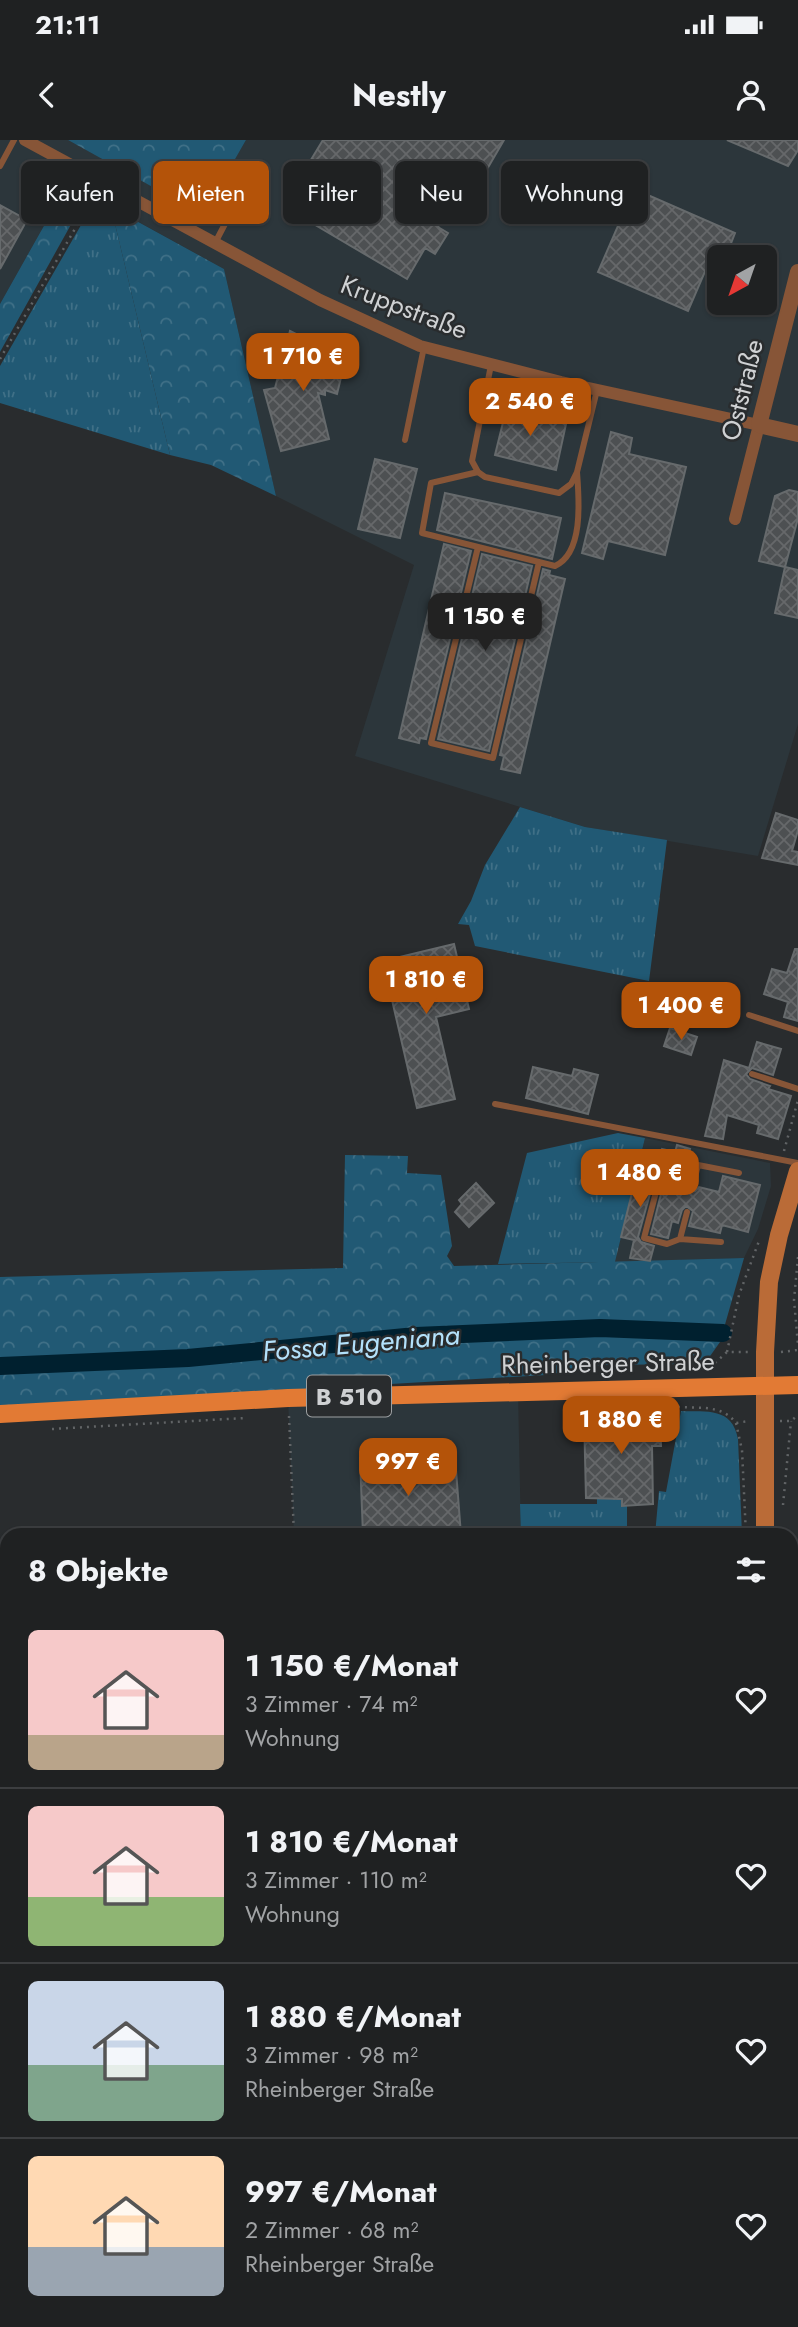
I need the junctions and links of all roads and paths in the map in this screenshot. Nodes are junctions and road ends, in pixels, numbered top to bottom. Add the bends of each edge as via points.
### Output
1 (14, 140) edge
2 (26, 140) edge
3 (65, 161) edge
4 (0, 166) edge
5 (139, 201) edge
6 (77, 224) edge
7 (225, 224) edge
8 (215, 243) junction
9 (798, 272) edge
10 (424, 347) junction
11 (0, 359) edge
12 (491, 365) junction
13 (597, 390) junction
14 (759, 425) junction
15 (798, 434) edge
16 (405, 440) dead end
17 (478, 472) junction
18 (578, 472) junction
19 (735, 519) dead end
20 (478, 547) junction
21 (539, 562) junction
22 (749, 1015) dead end
23 (798, 1031) edge
24 (751, 1074) dead end
25 (798, 1089) edge
26 (798, 1100) edge
27 (495, 1104) dead end
28 (783, 1158) junction
29 (798, 1163) edge
30 (663, 1165) dead end
31 (798, 1171) edge
32 (739, 1173) dead end
33 (693, 1186) dead end
34 (687, 1212) dead end
35 (762, 1236) dead end
36 (680, 1239) junction
37 (721, 1242) dead end
38 (798, 1257) edge
39 (796, 1300) edge
40 (798, 1345) edge
41 (715, 1363) dead end
42 (765, 1385) junction
43 (798, 1385) edge
44 (288, 1398) junction
45 (667, 1405) dead end
46 (0, 1414) edge
47 (798, 1415) edge
48 (248, 1418) dead end
49 (765, 1420) junction
50 (791, 1421) junction
51 (736, 1423) junction
52 (41, 1430) dead end
53 (783, 1515) dead end
54 (294, 1528) edge
55 (746, 1528) edge
56 (765, 1528) edge

1 - 4 lane
2 - 3 street, Kruppstraße
5 - 8 street, Kruppstraße
6 - 11 path
7 - 8 lane
8 - 10 street, Kruppstraße via 320,300
9 - 14 street, Oststraße
10 - 12 street, Kruppstraße
10 - 16 lane
12 - 13 street, Kruppstraße
12 - 17 lane via 472,461
13 - 14 street, Kruppstraße
13 - 18 lane
14 - 15 street, Kruppstraße
14 - 19 street, Oststraße
17 - 18 lane via 559,493
17 - 20 lane via 431,484 422,533
18 - 21 lane via 580,510 571,553 555,566
20 - 21 lane
20 - 21 lane via 431,743 493,758
22 - 23 lane
24 - 25 lane
26 - 28 path
27 - 28 lane
28 - 29 lane
30 - 36 lane via 644,1238 667,1244
31 - 42 main road via 773,1258
32 - 33 lane via 698,1165
34 - 36 lane
35 - 41 path via 739,1295 727,1352
36 - 37 lane
38 - 39 path
39 - 40 path
42 - 43 main road, Rheinberger Straße / B 510
42 - 44 main road, Rheinberger Straße / B 510
42 - 49 main road
44 - 46 main road, Rheinberger Straße / B 510
44 - 54 path
45 - 51 path via 716,1409
47 - 50 path
48 - 52 path
49 - 50 path
49 - 51 path
49 - 56 main road
50 - 53 path
51 - 55 path

